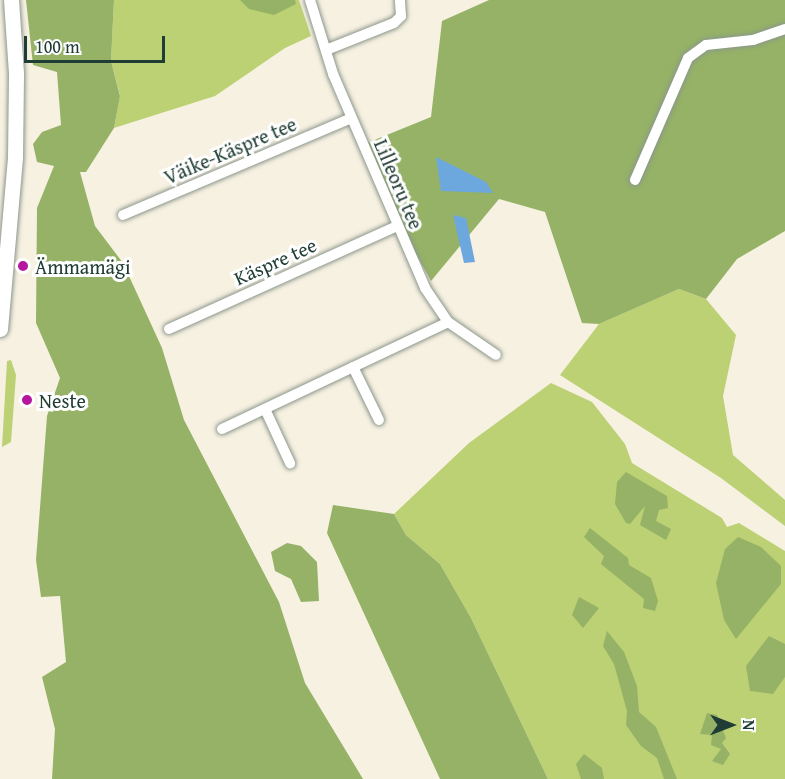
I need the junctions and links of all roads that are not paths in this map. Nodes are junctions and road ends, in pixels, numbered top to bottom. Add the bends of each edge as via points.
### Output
1 (11, 0) edge
2 (310, 0) edge
3 (400, 0) edge
4 (785, 29) edge
5 (326, 50) junction
6 (351, 118) junction
7 (635, 180) dead end
8 (123, 214) dead end
9 (397, 226) junction
10 (448, 322) junction
11 (0, 329) edge
12 (169, 329) dead end
13 (496, 355) dead end
14 (353, 367) junction
15 (265, 409) junction
16 (379, 420) dead end
17 (222, 429) dead end
18 (290, 463) dead end

1 - 11 main road via 16,73 15,158
2 - 5 street, Lilleoru tee
3 - 5 street via 401,16 394,23
4 - 7 street via 753,40 706,45 688,58
5 - 6 street, Lilleoru tee
6 - 8 street, Väike-Käspre tee
6 - 9 street, Lilleoru tee
9 - 10 street, Lilleoru tee via 425,288
9 - 12 street, Käspre tee
10 - 13 street, Lilleoru tee
10 - 14 street
14 - 15 street
14 - 16 street
15 - 17 street
15 - 18 street

